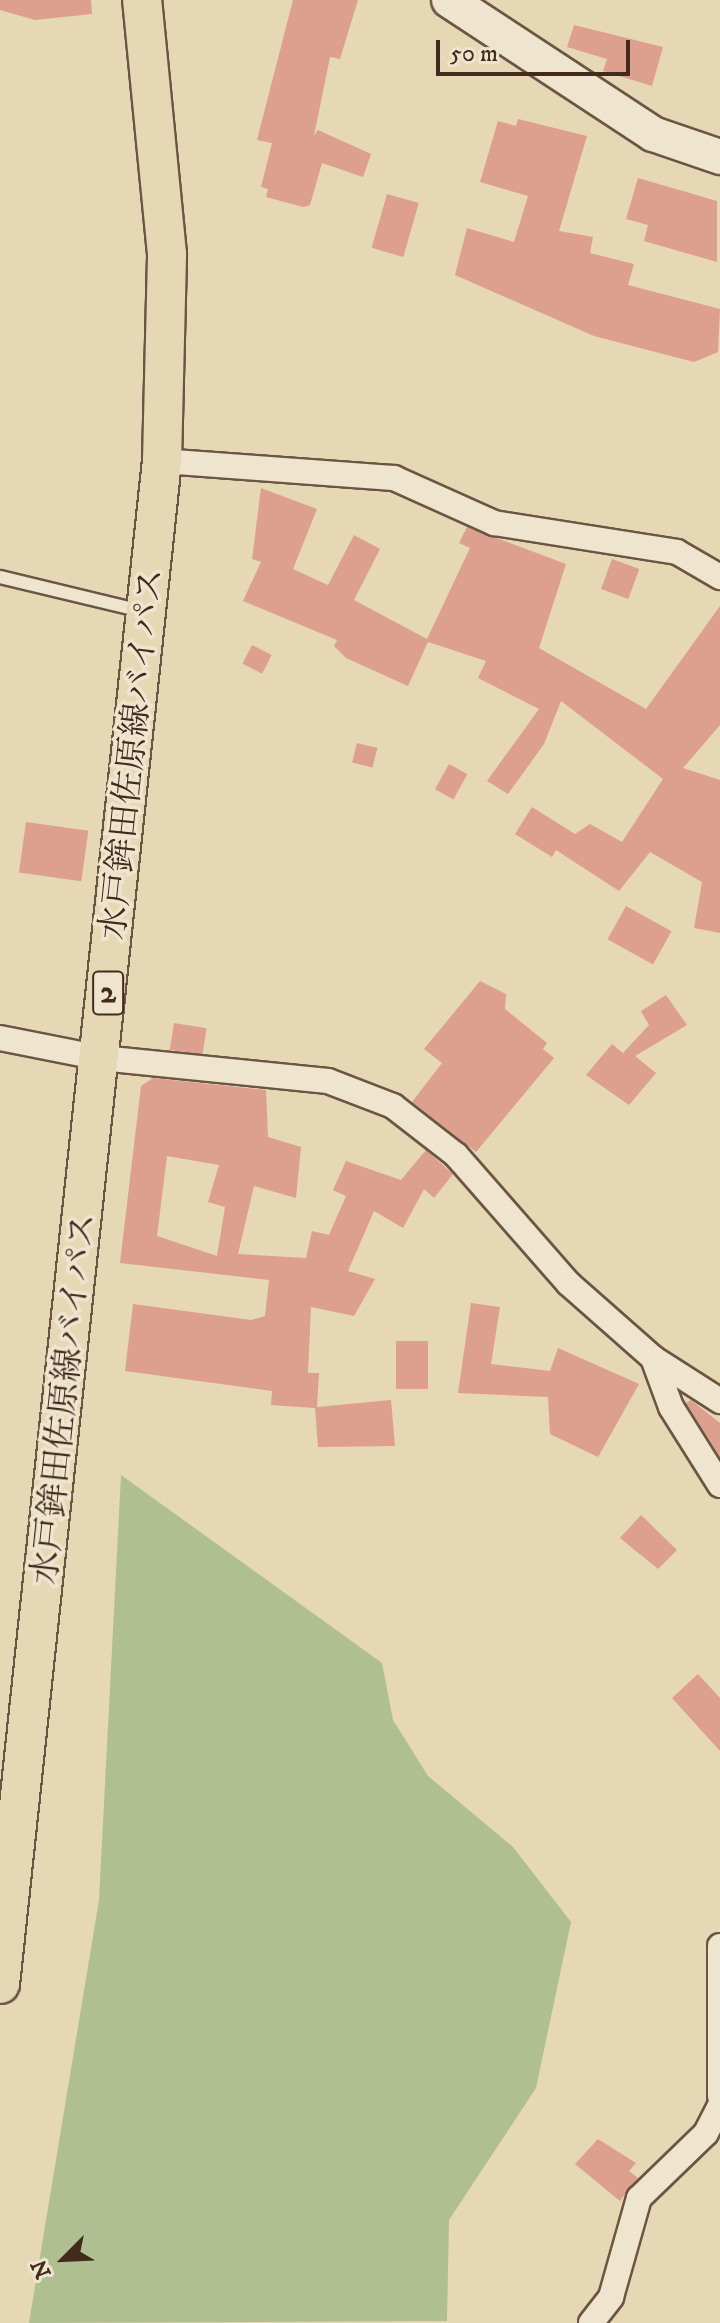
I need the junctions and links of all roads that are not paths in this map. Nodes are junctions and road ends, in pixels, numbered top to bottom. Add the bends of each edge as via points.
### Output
1 (142, 0) edge
2 (449, 0) edge
3 (720, 157) edge
4 (162, 461) junction
5 (0, 577) edge
6 (720, 577) edge
7 (149, 612) junction
8 (0, 1038) edge
9 (101, 1058) junction
10 (653, 1358) junction
11 (720, 1401) edge
12 (720, 1485) edge
13 (720, 1946) edge
14 (0, 1984) edge
15 (720, 2096) edge
16 (720, 2105) edge
17 (591, 2323) edge

1 - 4 main road, 水戸鉾田佐原線バイパス / 2 via 167,254
2 - 3 main road via 653,134
4 - 6 street via 394,478 494,523 677,552
4 - 7 main road, 水戸鉾田佐原線バイパス / 2
5 - 7 lane
7 - 9 main road, 水戸鉾田佐原線バイパス / 2
8 - 9 street
9 - 10 street via 328,1081 393,1106 456,1155 568,1283
9 - 14 main road, 水戸鉾田佐原線バイパス / 2
10 - 11 street
10 - 12 street via 684,1432
13 - 15 street
16 - 17 street via 706,2133 639,2198 611,2297

